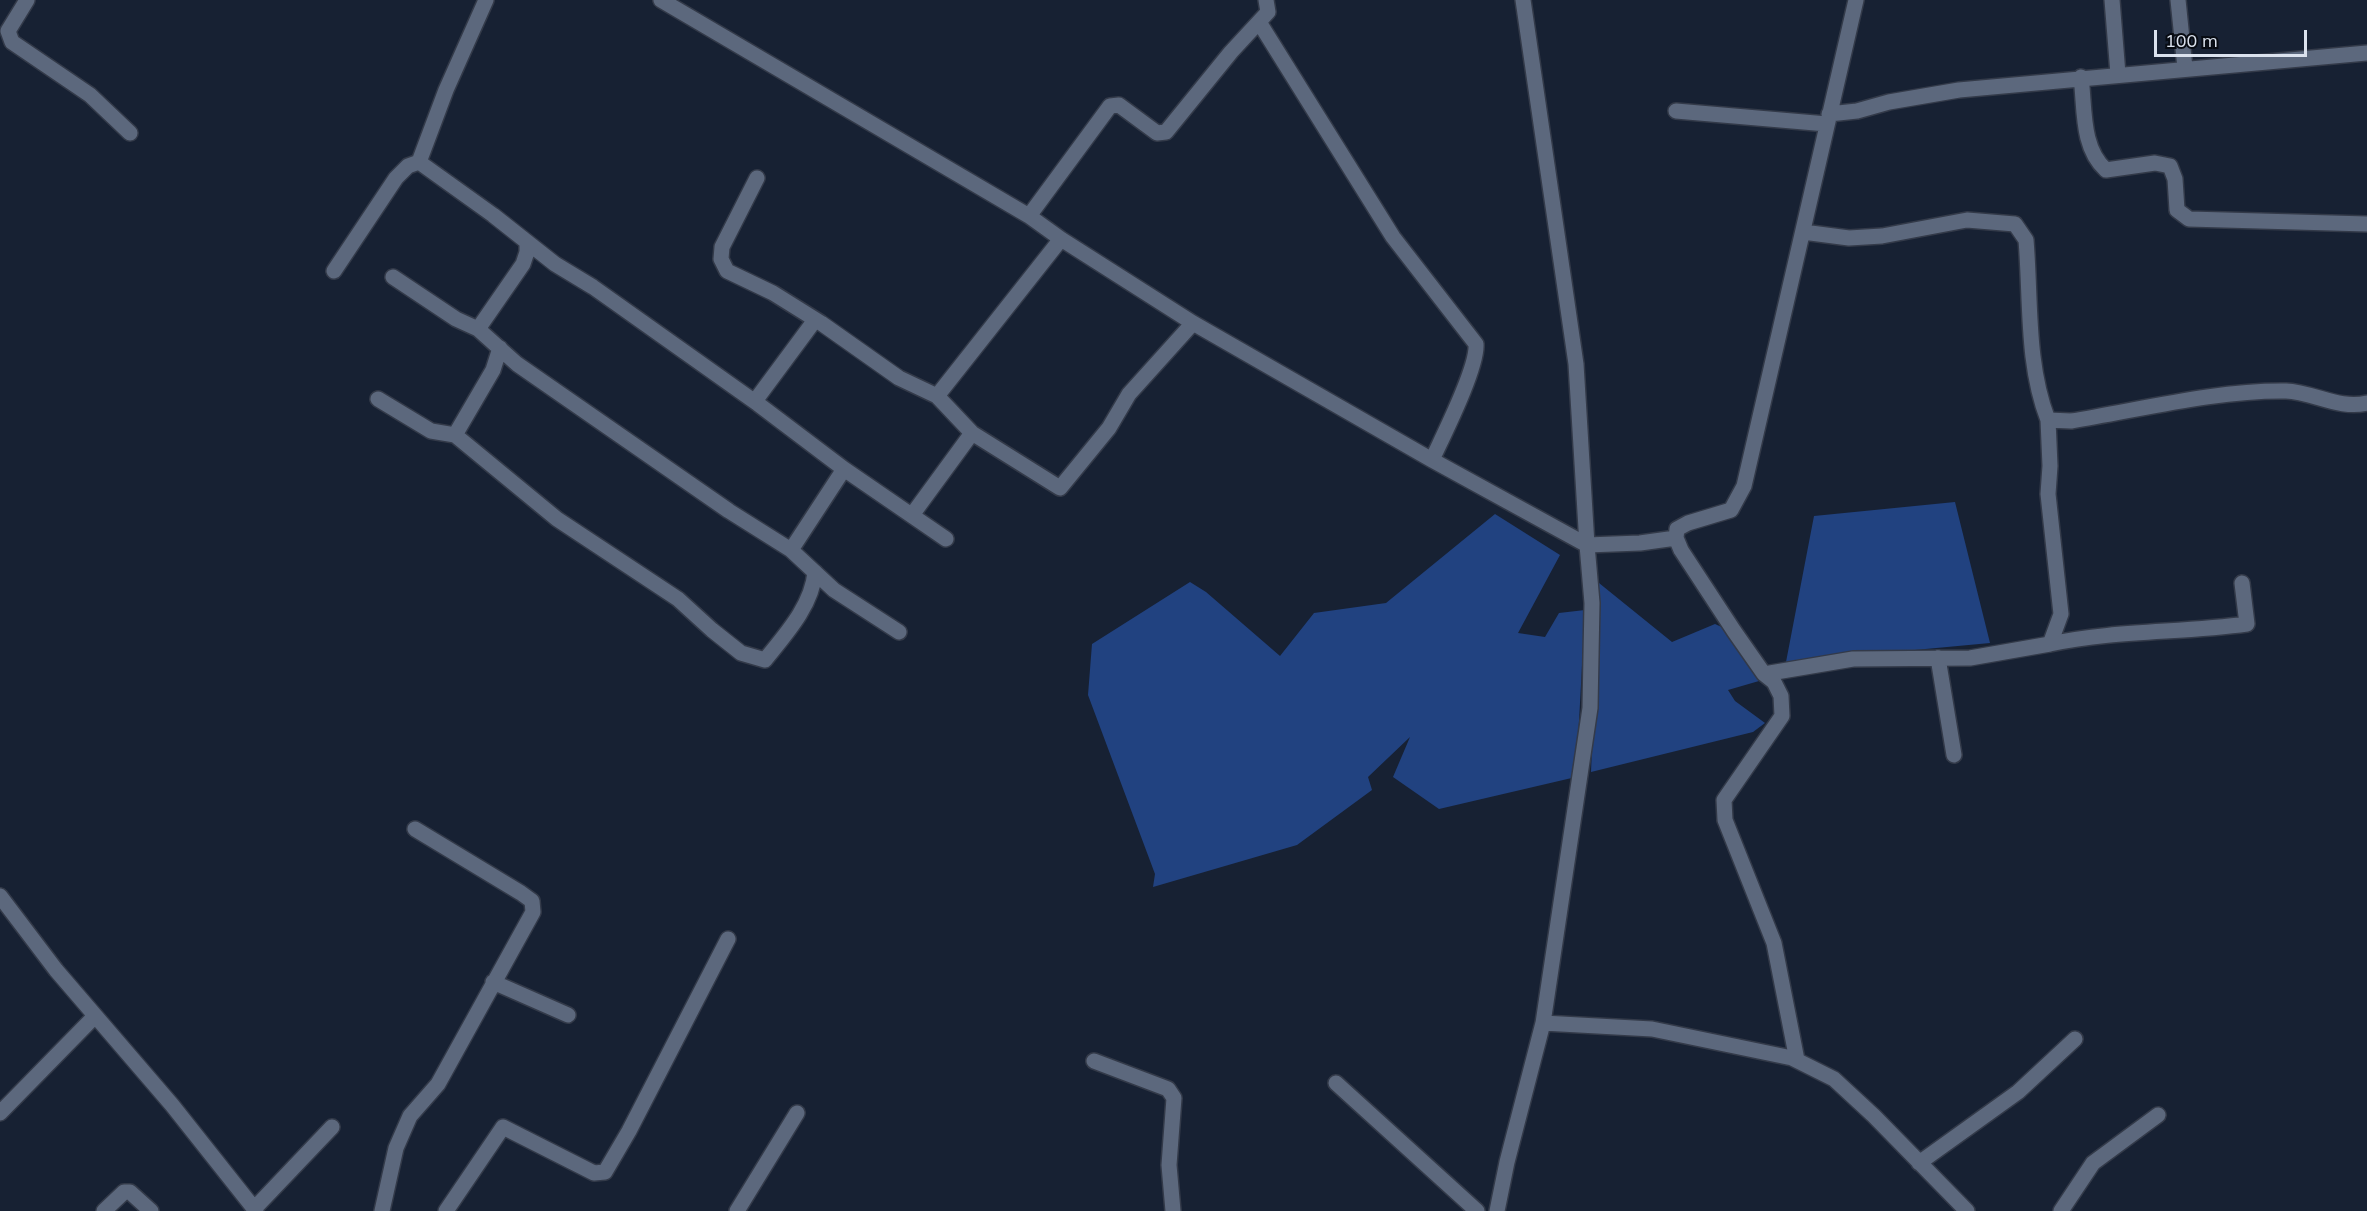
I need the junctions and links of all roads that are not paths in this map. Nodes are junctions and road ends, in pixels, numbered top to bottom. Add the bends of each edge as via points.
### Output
1 (27, 0) edge
2 (486, 0) edge
3 (661, 0) edge
4 (1266, 0) edge
5 (1856, 0) edge
6 (2112, 0) edge
7 (2178, 0) edge
8 (1527, 1) edge
9 (1259, 22) junction
10 (2367, 53) edge
11 (2185, 68) junction
12 (2118, 74) junction
13 (2081, 77) junction
14 (1676, 111) dead end
15 (1828, 119) junction
16 (130, 133) dead end
17 (419, 162) junction
18 (757, 178) dead end
19 (1029, 216) junction
20 (2367, 224) edge
21 (1803, 232) junction
22 (1061, 239) junction
23 (527, 242) junction
24 (334, 271) dead end
25 (393, 276) dead end
26 (816, 320) junction
27 (1193, 323) junction
28 (478, 329) junction
29 (500, 348) junction
30 (937, 396) junction
31 (378, 399) dead end
32 (754, 401) junction
33 (2367, 403) edge
34 (2048, 420) junction
35 (972, 433) junction
36 (455, 435) junction
37 (1432, 460) junction
38 (844, 469) junction
39 (912, 515) junction
40 (1676, 538) junction
41 (946, 539) dead end
42 (1587, 545) junction
43 (791, 550) junction
44 (815, 572) junction
45 (2242, 583) dead end
46 (898, 632) dead end
47 (2050, 644) junction
48 (1938, 658) junction
49 (1764, 674) junction
50 (1954, 755) dead end
51 (415, 830) dead end
52 (0, 896) edge
53 (728, 939) dead end
54 (493, 982) junction
55 (568, 1015) dead end
56 (95, 1016) junction
57 (1543, 1023) junction
58 (2075, 1039) dead end
59 (1797, 1060) junction
60 (1094, 1061) dead end
61 (1336, 1083) dead end
62 (0, 1113) edge
63 (797, 1113) dead end
64 (2158, 1115) dead end
65 (332, 1127) dead end
66 (1919, 1163) junction
67 (255, 1210) edge
68 (104, 1211) edge
69 (151, 1211) edge
70 (382, 1211) edge
71 (446, 1211) edge
72 (737, 1211) edge
73 (1173, 1211) edge
74 (1477, 1211) edge
75 (1497, 1211) edge
76 (1967, 1211) edge
77 (2061, 1211) edge

1 - 16 street via 8,31 12,42 90,94
2 - 17 street
3 - 19 street
4 - 9 street via 1268,12
5 - 15 street
6 - 12 street
7 - 11 street
8 - 42 street via 1576,364
9 - 19 street via 1166,132 1157,133 1119,105 1110,106
9 - 37 street via 1393,237 1476,345 1468,378
10 - 11 street
11 - 12 street
12 - 13 street
13 - 15 street via 1959,90 1889,102
13 - 20 street via 2089,146 2097,162 2106,170 2155,163 2170,166 2177,210 2189,219
14 - 15 street
15 - 21 street
17 - 23 street
17 - 24 street via 396,178
18 - 26 street via 722,247 721,259 727,271
19 - 22 street
21 - 34 street via 1849,238 1967,220 2015,224 2026,240 2036,370 2040,400
21 - 40 street via 1744,486 1731,510 1688,523 1677,529
22 - 27 street
22 - 30 street
23 - 28 street via 523,264
23 - 32 street
25 - 28 street via 456,320
26 - 30 street via 899,378
26 - 32 street
27 - 35 street via 1129,394 1109,428 1060,488
27 - 37 street
28 - 29 street
29 - 36 street via 493,370
29 - 43 street via 608,429
30 - 35 street
31 - 36 street via 431,430
32 - 38 street
33 - 34 street via 2353,405 2288,391 2223,395 2071,422
34 - 47 street via 2048,494 2061,614
35 - 39 street
36 - 44 street via 557,519 678,599 741,653 765,660 794,624 814,585
37 - 42 street
38 - 39 street
38 - 43 street
39 - 41 street
40 - 42 street
40 - 49 street
42 - 57 street via 1593,603 1590,708
43 - 44 street
44 - 46 street via 834,590
45 - 47 street via 2247,624 2078,638
47 - 48 street via 1970,658
48 - 49 street via 1853,659
48 - 50 street
49 - 59 street via 1774,682 1781,696 1782,716 1724,800 1725,820 1774,943
51 - 54 street via 532,901 533,912
52 - 56 street
53 - 71 street via 605,1172 594,1173 503,1127
54 - 55 street
54 - 70 street via 438,1084 410,1116 396,1148
56 - 62 street
56 - 67 street
57 - 59 street via 1652,1029
57 - 75 street
58 - 66 street via 2018,1092
59 - 66 street via 1834,1079
60 - 73 street via 1168,1089 1174,1098 1169,1165
61 - 74 street
63 - 72 street
64 - 77 street via 2093,1163
65 - 67 street
66 - 76 street
68 - 69 street via 124,1192 130,1192

